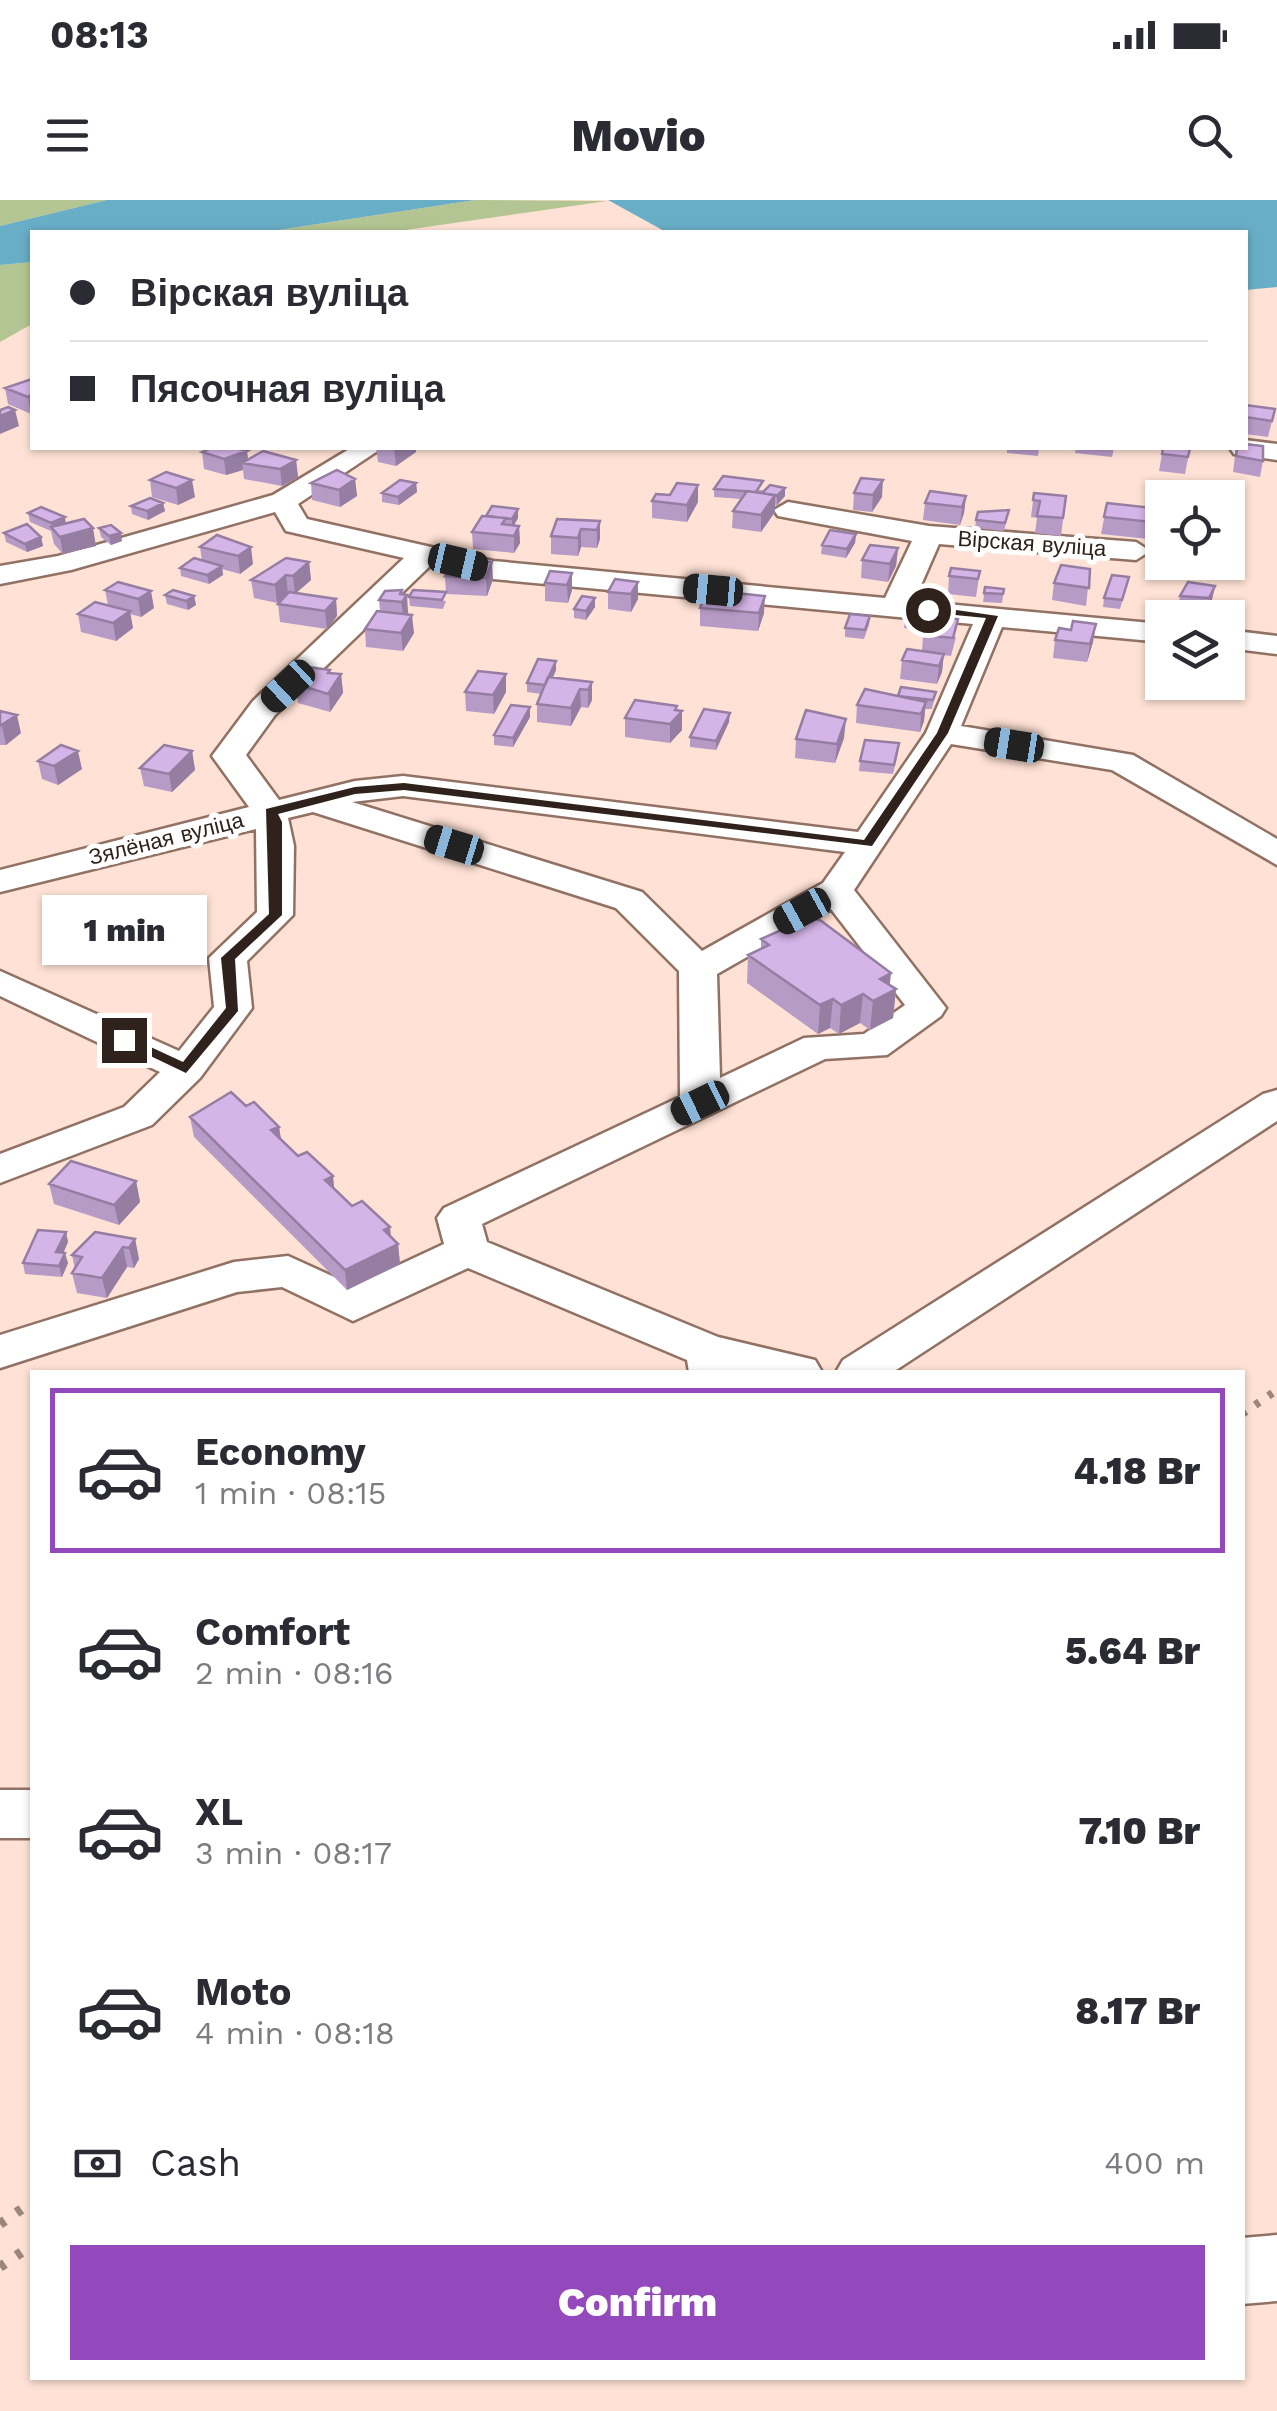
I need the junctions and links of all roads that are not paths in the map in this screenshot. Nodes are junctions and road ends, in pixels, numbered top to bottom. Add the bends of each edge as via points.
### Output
1 (1248, 449) edge
2 (367, 450) edge
3 (1277, 452) edge
4 (788, 510) dead end
5 (289, 513) junction
6 (929, 536) junction
7 (1136, 551) dead end
8 (424, 554) junction
9 (0, 575) edge
10 (896, 607) junction
11 (992, 616) junction
12 (1145, 631) edge
13 (1245, 642) edge
14 (1277, 645) edge
15 (942, 733) junction
16 (262, 797) junction
17 (314, 801) junction
18 (868, 844) junction
19 (1277, 854) edge
20 (0, 881) edge
21 (836, 891) junction
22 (698, 969) junction
23 (0, 982) edge
24 (186, 1069) junction
25 (700, 1103) junction
26 (1277, 1103) edge
27 (0, 1168) edge
28 (467, 1252) junction
29 (0, 1352) edge
30 (710, 1362) edge
31 (780, 1370) edge
32 (862, 1370) edge
33 (0, 1814) edge
34 (30, 1814) edge
35 (1277, 2268) edge
36 (1245, 2271) edge

1 - 3 street
2 - 5 street
4 - 6 street, Вірская вуліца
5 - 8 street
5 - 9 street via 188,528
6 - 7 street, Вірская вуліца
6 - 10 street, Вірская вуліца
8 - 10 street via 492,570
8 - 16 street via 264,708 229,756
10 - 11 street
11 - 12 street
11 - 15 street
13 - 14 street
15 - 18 street
15 - 19 street via 1120,762
16 - 17 street
16 - 20 street, Зялёная вуліца
16 - 24 street via 276,822 275,915 228,958 233,1008
17 - 18 street via 404,786
17 - 22 street via 629,900
18 - 21 street
21 - 22 street
21 - 25 street via 927,1008 873,1046 818,1046
22 - 25 street
23 - 24 street
24 - 27 street via 138,1116
25 - 28 street via 459,1218
26 - 32 street
28 - 29 street via 353,1306 288,1271 234,1277
28 - 30 street
30 - 31 street
33 - 34 street
35 - 36 street

